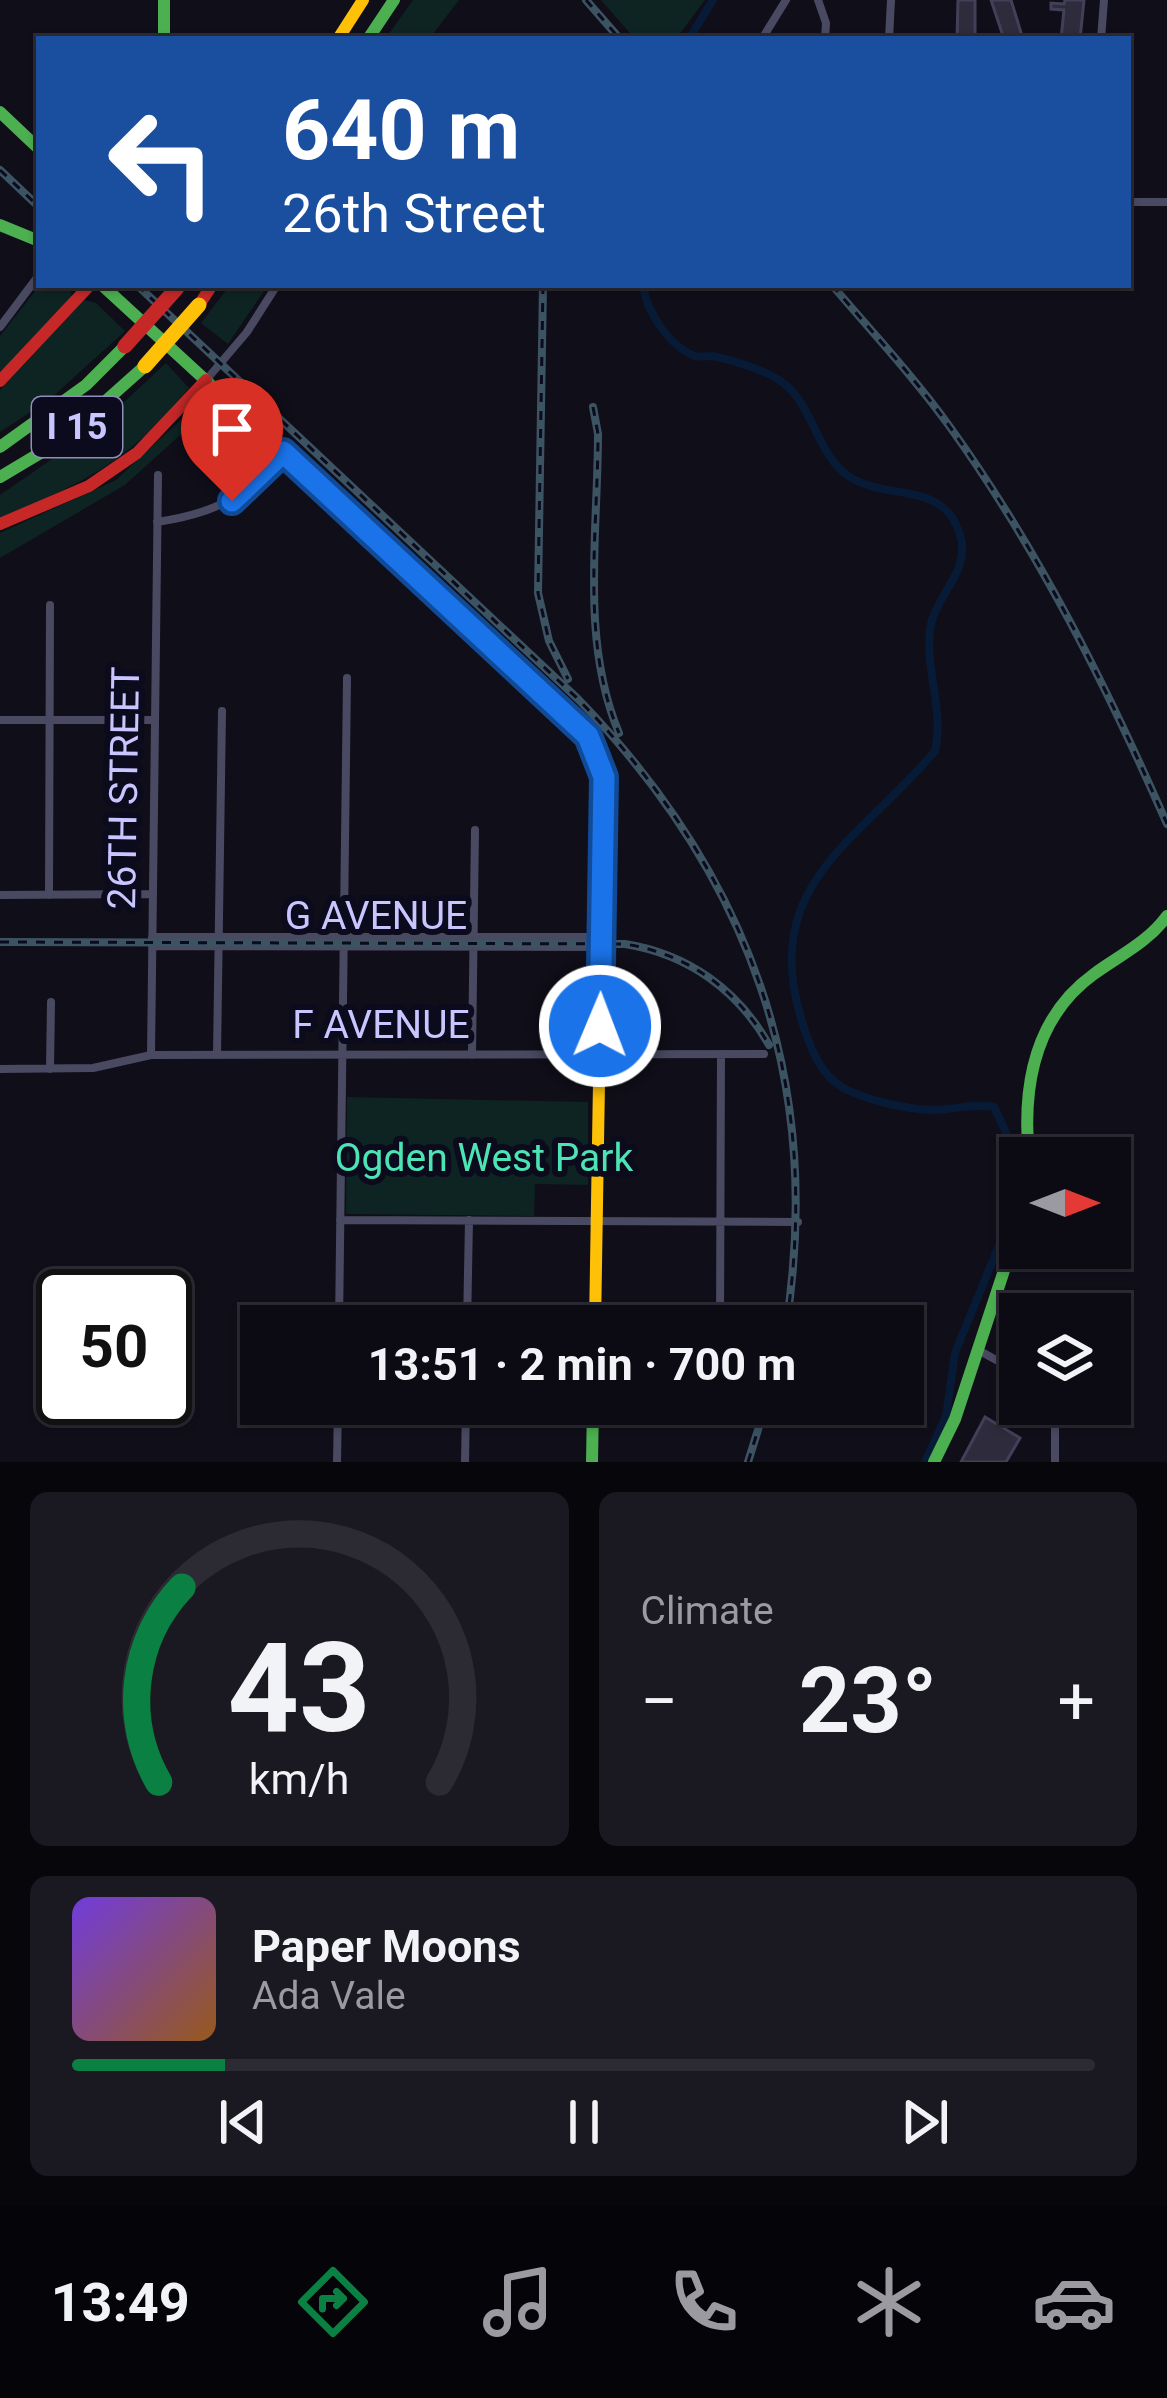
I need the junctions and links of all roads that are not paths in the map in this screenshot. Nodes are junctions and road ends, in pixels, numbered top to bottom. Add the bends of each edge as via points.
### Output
1 (164, 0) edge
2 (363, 0) edge
3 (394, 0) edge
4 (786, 0) edge
5 (818, 0) edge
6 (890, 0) edge
7 (1104, 0) edge
8 (164, 36) edge
9 (340, 36) edge
10 (370, 36) edge
11 (765, 36) edge
12 (825, 36) edge
13 (890, 36) edge
14 (1101, 36) edge
15 (0, 112) edge
16 (36, 146) edge
17 (1131, 202) edge
18 (1167, 202) edge
19 (0, 225) edge
20 (36, 240) edge
21 (36, 278) edge
22 (87, 288) edge
23 (105, 288) edge
24 (176, 288) edge
25 (210, 288) edge
26 (275, 288) edge
27 (0, 327) edge
28 (206, 380) junction
29 (0, 381) edge
30 (0, 447) edge
31 (283, 452) junction
32 (158, 476) dead end
33 (0, 477) edge
34 (157, 522) junction
35 (0, 524) edge
36 (50, 604) dead end
37 (346, 678) dead end
38 (223, 711) dead end
39 (0, 720) edge
40 (50, 720) junction
41 (155, 720) junction
42 (475, 830) dead end
43 (153, 894) junction
44 (0, 895) edge
45 (50, 895) junction
46 (1167, 916) edge
47 (152, 941) junction
48 (219, 942) junction
49 (345, 942) junction
50 (472, 942) junction
51 (601, 942) junction
52 (51, 1002) dead end
53 (599, 1054) junction
54 (721, 1054) junction
55 (764, 1054) dead end
56 (151, 1055) junction
57 (218, 1055) junction
58 (342, 1055) junction
59 (472, 1055) junction
60 (0, 1069) edge
61 (50, 1069) junction
62 (1028, 1137) edge
63 (340, 1220) junction
64 (469, 1220) junction
65 (596, 1221) junction
66 (720, 1222) junction
67 (798, 1222) dead end
68 (1005, 1269) edge
69 (339, 1305) edge
70 (467, 1305) edge
71 (595, 1305) edge
72 (720, 1305) edge
73 (978, 1350) junction
74 (999, 1362) edge
75 (338, 1425) edge
76 (466, 1425) edge
77 (593, 1425) edge
78 (1054, 1425) edge
79 (337, 1462) edge
80 (465, 1462) edge
81 (592, 1462) edge
82 (934, 1462) edge
83 (1055, 1462) edge

1 - 8 main road
2 - 9 main road
3 - 10 main road
4 - 11 street
5 - 12 street
6 - 13 street
7 - 14 street
15 - 16 main road
17 - 18 street
19 - 20 main road
21 - 27 street
22 - 29 main road
23 - 28 main road
24 - 30 main road, I 15, bridge via 86,385
25 - 33 main road, I 15, bridge via 145,366 62,440
26 - 28 street
28 - 31 main road
28 - 35 main road via 136,453 89,486
31 - 34 street via 220,509
31 - 51 main road via 588,736 604,777
32 - 34 street, 26TH STREET
34 - 41 street, 26TH STREET
36 - 40 street
37 - 49 street
38 - 48 street
39 - 40 street
40 - 41 street
40 - 45 street
41 - 43 street, 26TH STREET
42 - 50 street
43 - 45 street
43 - 47 street, 26TH STREET
44 - 45 street
46 - 62 main road via 1135,949 1067,993 1051,1015 1025,1099
47 - 48 street, G AVENUE
47 - 56 street, 26TH STREET
48 - 49 street, G AVENUE
48 - 57 street
49 - 50 street, G AVENUE
49 - 58 street
50 - 51 street, G AVENUE
50 - 59 street
51 - 53 main road
52 - 61 street
53 - 54 street, F AVENUE
53 - 59 street, F AVENUE
53 - 65 main road
54 - 55 street, F AVENUE
54 - 66 street
56 - 57 street, F AVENUE
56 - 61 street, F AVENUE
57 - 58 street, F AVENUE
58 - 59 street, F AVENUE
58 - 63 street
60 - 61 street, F AVENUE
63 - 64 street
63 - 69 street
64 - 65 street
64 - 70 street
65 - 66 street
65 - 71 main road
66 - 67 street
66 - 72 street
68 - 73 main road
73 - 74 street
73 - 82 main road
75 - 79 street
76 - 80 street
77 - 81 main road
78 - 83 street

